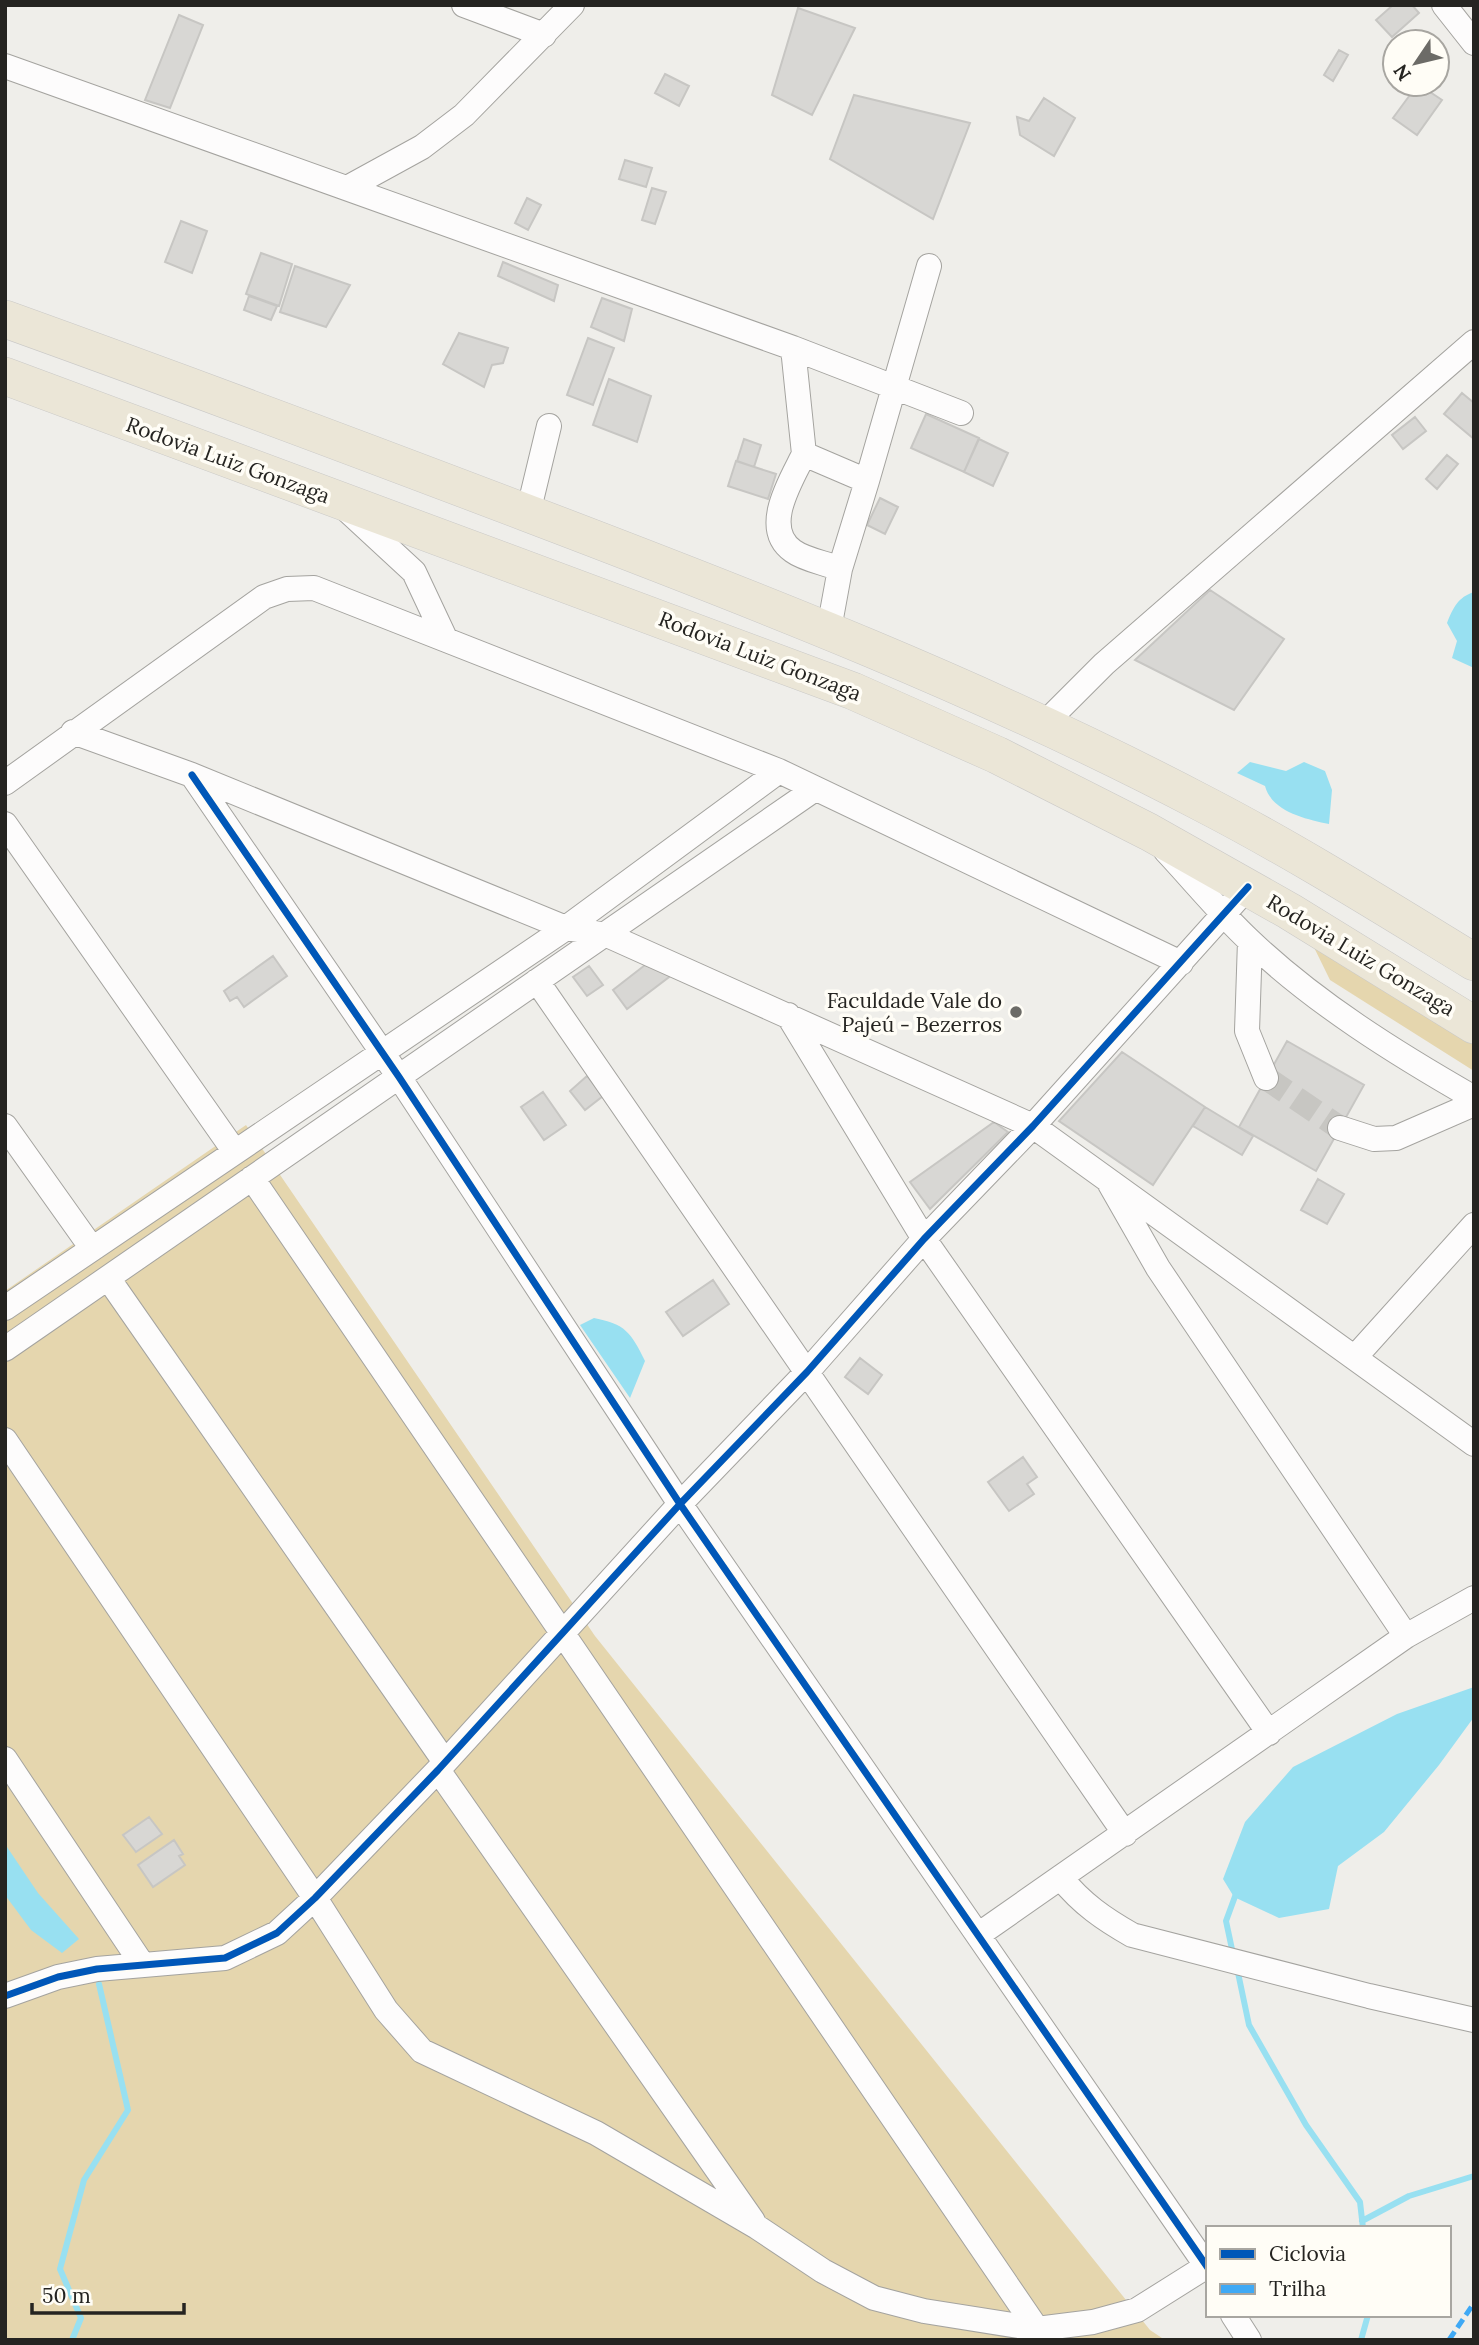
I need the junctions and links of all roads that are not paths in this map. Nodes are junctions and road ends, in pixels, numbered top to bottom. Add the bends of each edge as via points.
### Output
1 (464, 5) edge
2 (572, 5) edge
3 (1444, 5) edge
4 (544, 35) junction
5 (1474, 43) edge
6 (5, 66) edge
7 (349, 187) junction
8 (929, 266) dead end
9 (5, 319) edge
10 (1474, 342) edge
11 (793, 348) junction
12 (5, 376) edge
13 (895, 387) junction
14 (961, 413) dead end
15 (550, 426) dead end
16 (804, 454) junction
17 (867, 481) junction
18 (335, 499) junction
19 (528, 513) junction
20 (840, 569) junction
21 (828, 629) junction
22 (445, 639) junction
23 (1042, 726) junction
24 (73, 732) junction
25 (779, 771) junction
26 (192, 775) junction
27 (5, 783) edge
28 (815, 789) junction
29 (5, 824) edge
30 (1236, 900) junction
31 (566, 928) junction
32 (607, 935) junction
33 (1250, 941) junction
34 (1474, 962) edge
35 (1181, 963) junction
36 (537, 981) junction
37 (788, 1015) junction
38 (1474, 1025) edge
39 (381, 1052) junction
40 (399, 1077) junction
41 (1266, 1078) tunnel mouth
42 (1474, 1098) edge
43 (1474, 1104) edge
44 (5, 1126) edge
45 (1033, 1126) junction
46 (1340, 1128) tunnel mouth
47 (235, 1152) junction
48 (1107, 1177) junction
49 (253, 1178) junction
50 (1474, 1225) edge
51 (924, 1239) junction
52 (91, 1247) junction
53 (108, 1278) junction
54 (5, 1308) edge
55 (5, 1349) edge
56 (1356, 1356) junction
57 (807, 1372) junction
58 (5, 1440) edge
59 (1474, 1444) edge
60 (680, 1504) junction
61 (1474, 1598) edge
62 (563, 1633) junction
63 (1406, 1636) junction
64 (1269, 1733) junction
65 (5, 1759) edge
66 (442, 1766) junction
67 (1125, 1834) junction
68 (1061, 1878) junction
69 (315, 1898) junction
70 (978, 1935) junction
71 (142, 1964) junction
72 (5, 1996) edge
73 (1474, 2020) edge
74 (757, 2227) junction
75 (1206, 2266) edge
76 (1206, 2268) edge
77 (1234, 2317) edge
78 (1037, 2329) junction
79 (1248, 2340) edge

1 - 4 street
2 - 4 street
3 - 5 street
4 - 7 street via 464,116 422,147
6 - 7 street
7 - 11 street
8 - 13 street
9 - 19 highway
10 - 23 street via 1104,664
11 - 13 street
11 - 16 street
12 - 18 highway, Rodovia Luiz Gonzaga
13 - 14 street
13 - 17 street
15 - 19 street
16 - 17 street
16 - 20 street via 782,498 781,534 794,552
17 - 20 street
18 - 22 street via 414,572
18 - 30 highway, Rodovia Luiz Gonzaga via 853,691 997,755 1149,832
19 - 21 highway
20 - 21 street
21 - 23 highway
22 - 24 street via 314,588 287,589 264,597
22 - 25 street
23 - 34 highway via 1212,808
24 - 26 street
24 - 27 street
25 - 28 street
25 - 31 street
26 - 31 street
26 - 39 street
28 - 32 street
28 - 35 street
29 - 47 street
30 - 33 street
30 - 35 street
30 - 38 highway, Rodovia Luiz Gonzaga
31 - 32 street
31 - 39 street
32 - 36 street
32 - 37 street
33 - 41 street via 1247,1031
33 - 42 street via 1403,1058
35 - 45 street
36 - 40 street
36 - 57 street
37 - 45 street
37 - 51 street
39 - 40 street
39 - 47 street
40 - 49 street
40 - 60 street
43 - 46 street via 1396,1138 1374,1139
44 - 52 street
45 - 48 street
45 - 51 street
47 - 52 street
48 - 56 street
48 - 63 street via 1158,1268
49 - 53 street
49 - 62 street
50 - 56 street
51 - 57 street
51 - 64 street
52 - 54 street
53 - 55 street
53 - 66 street
56 - 59 street
57 - 60 street
57 - 67 street
58 - 69 street
60 - 62 street
60 - 70 street
61 - 63 street
62 - 66 street
62 - 78 street
63 - 64 street
64 - 67 street
65 - 71 street
66 - 69 street
66 - 74 street
67 - 68 street
68 - 70 street
68 - 73 street via 1100,1917 1132,1935
69 - 71 street via 277,1933 225,1958
69 - 74 street via 386,2010 422,2050 596,2133
70 - 75 street
71 - 72 street via 58,1977
74 - 78 street via 874,2298 923,2311
76 - 78 street via 1137,2310 1093,2322
77 - 79 street

